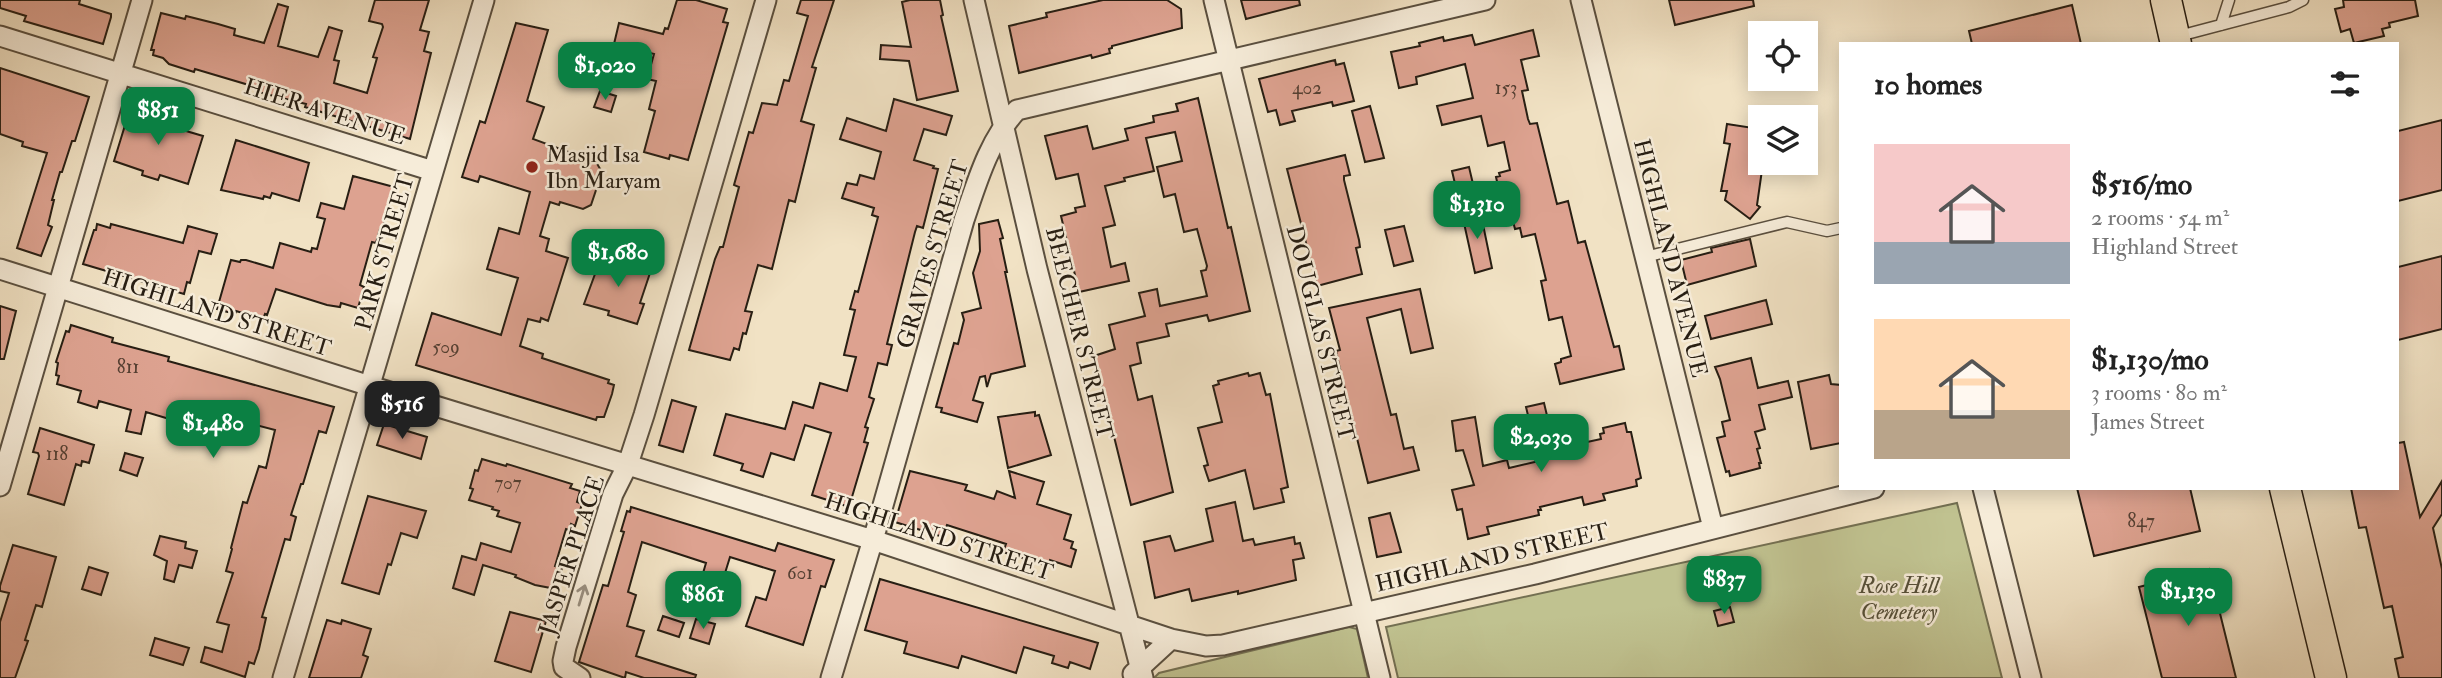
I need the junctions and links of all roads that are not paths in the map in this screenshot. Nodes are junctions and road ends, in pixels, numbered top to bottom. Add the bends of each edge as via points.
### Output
1 (142, 0) edge
2 (484, 0) edge
3 (766, 0) edge
4 (974, 0) edge
5 (1214, 0) edge
6 (1485, 0) edge
7 (1581, 0) edge
8 (2166, 0) edge
9 (2229, 0) edge
10 (2303, 0) edge
11 (2221, 25) junction
12 (0, 36) edge
13 (2176, 40) edge
14 (1229, 61) junction
15 (119, 73) junction
16 (1003, 125) junction
17 (433, 171) junction
18 (1839, 228) edge
19 (1645, 257) junction
20 (0, 269) edge
21 (58, 287) junction
22 (370, 386) junction
23 (3, 464) edge
24 (628, 464) junction
25 (0, 486) edge
26 (1866, 490) edge
27 (1984, 490) edge
28 (2285, 490) edge
29 (1713, 528) junction
30 (873, 540) junction
31 (1364, 612) junction
32 (1129, 625) junction
33 (1171, 639) junction
34 (1137, 675) edge
35 (283, 678) edge
36 (579, 678) edge
37 (831, 678) edge
38 (1380, 678) edge
39 (2031, 678) edge
40 (2331, 678) edge

1 - 15 street
2 - 17 street, PARK STREET
3 - 24 street, JASPER PLACE
4 - 16 street, BEECHER STREET
5 - 14 street, DOUGLAS STREET
6 - 14 street
7 - 19 street, HIGHLAND AVENUE
8 - 13 main road
9 - 11 lane
10 - 11 lane
11 - 13 lane
12 - 15 street, HIER AVENUE
14 - 16 street via 1017,110
14 - 31 street, DOUGLAS STREET
15 - 17 street, HIER AVENUE
15 - 21 street
16 - 30 street, GRAVES STREET via 964,220
16 - 32 street, BEECHER STREET
17 - 22 street, PARK STREET
18 - 19 lane via 1827,231 1787,222
19 - 29 street, HIGHLAND AVENUE
20 - 21 street, HIGHLAND STREET
21 - 22 street, HIGHLAND STREET
21 - 23 street
22 - 24 street, HIGHLAND STREET
22 - 35 street, PARK STREET
23 - 25 street
24 - 30 street, HIGHLAND STREET
36 -> 24 street, JASPER PLACE via 563,661 613,494
26 - 29 street, HIGHLAND STREET
27 - 39 street
28 - 40 main road
29 - 31 street, HIGHLAND STREET
30 - 32 street, HIGHLAND STREET
30 - 37 street, GRAVES STREET
31 - 33 street, HIGHLAND STREET via 1223,645
31 - 38 street, DOUGLAS STREET
32 - 33 street, HIGHLAND STREET
32 - 34 street, BEECHER STREET
33 - 34 street

